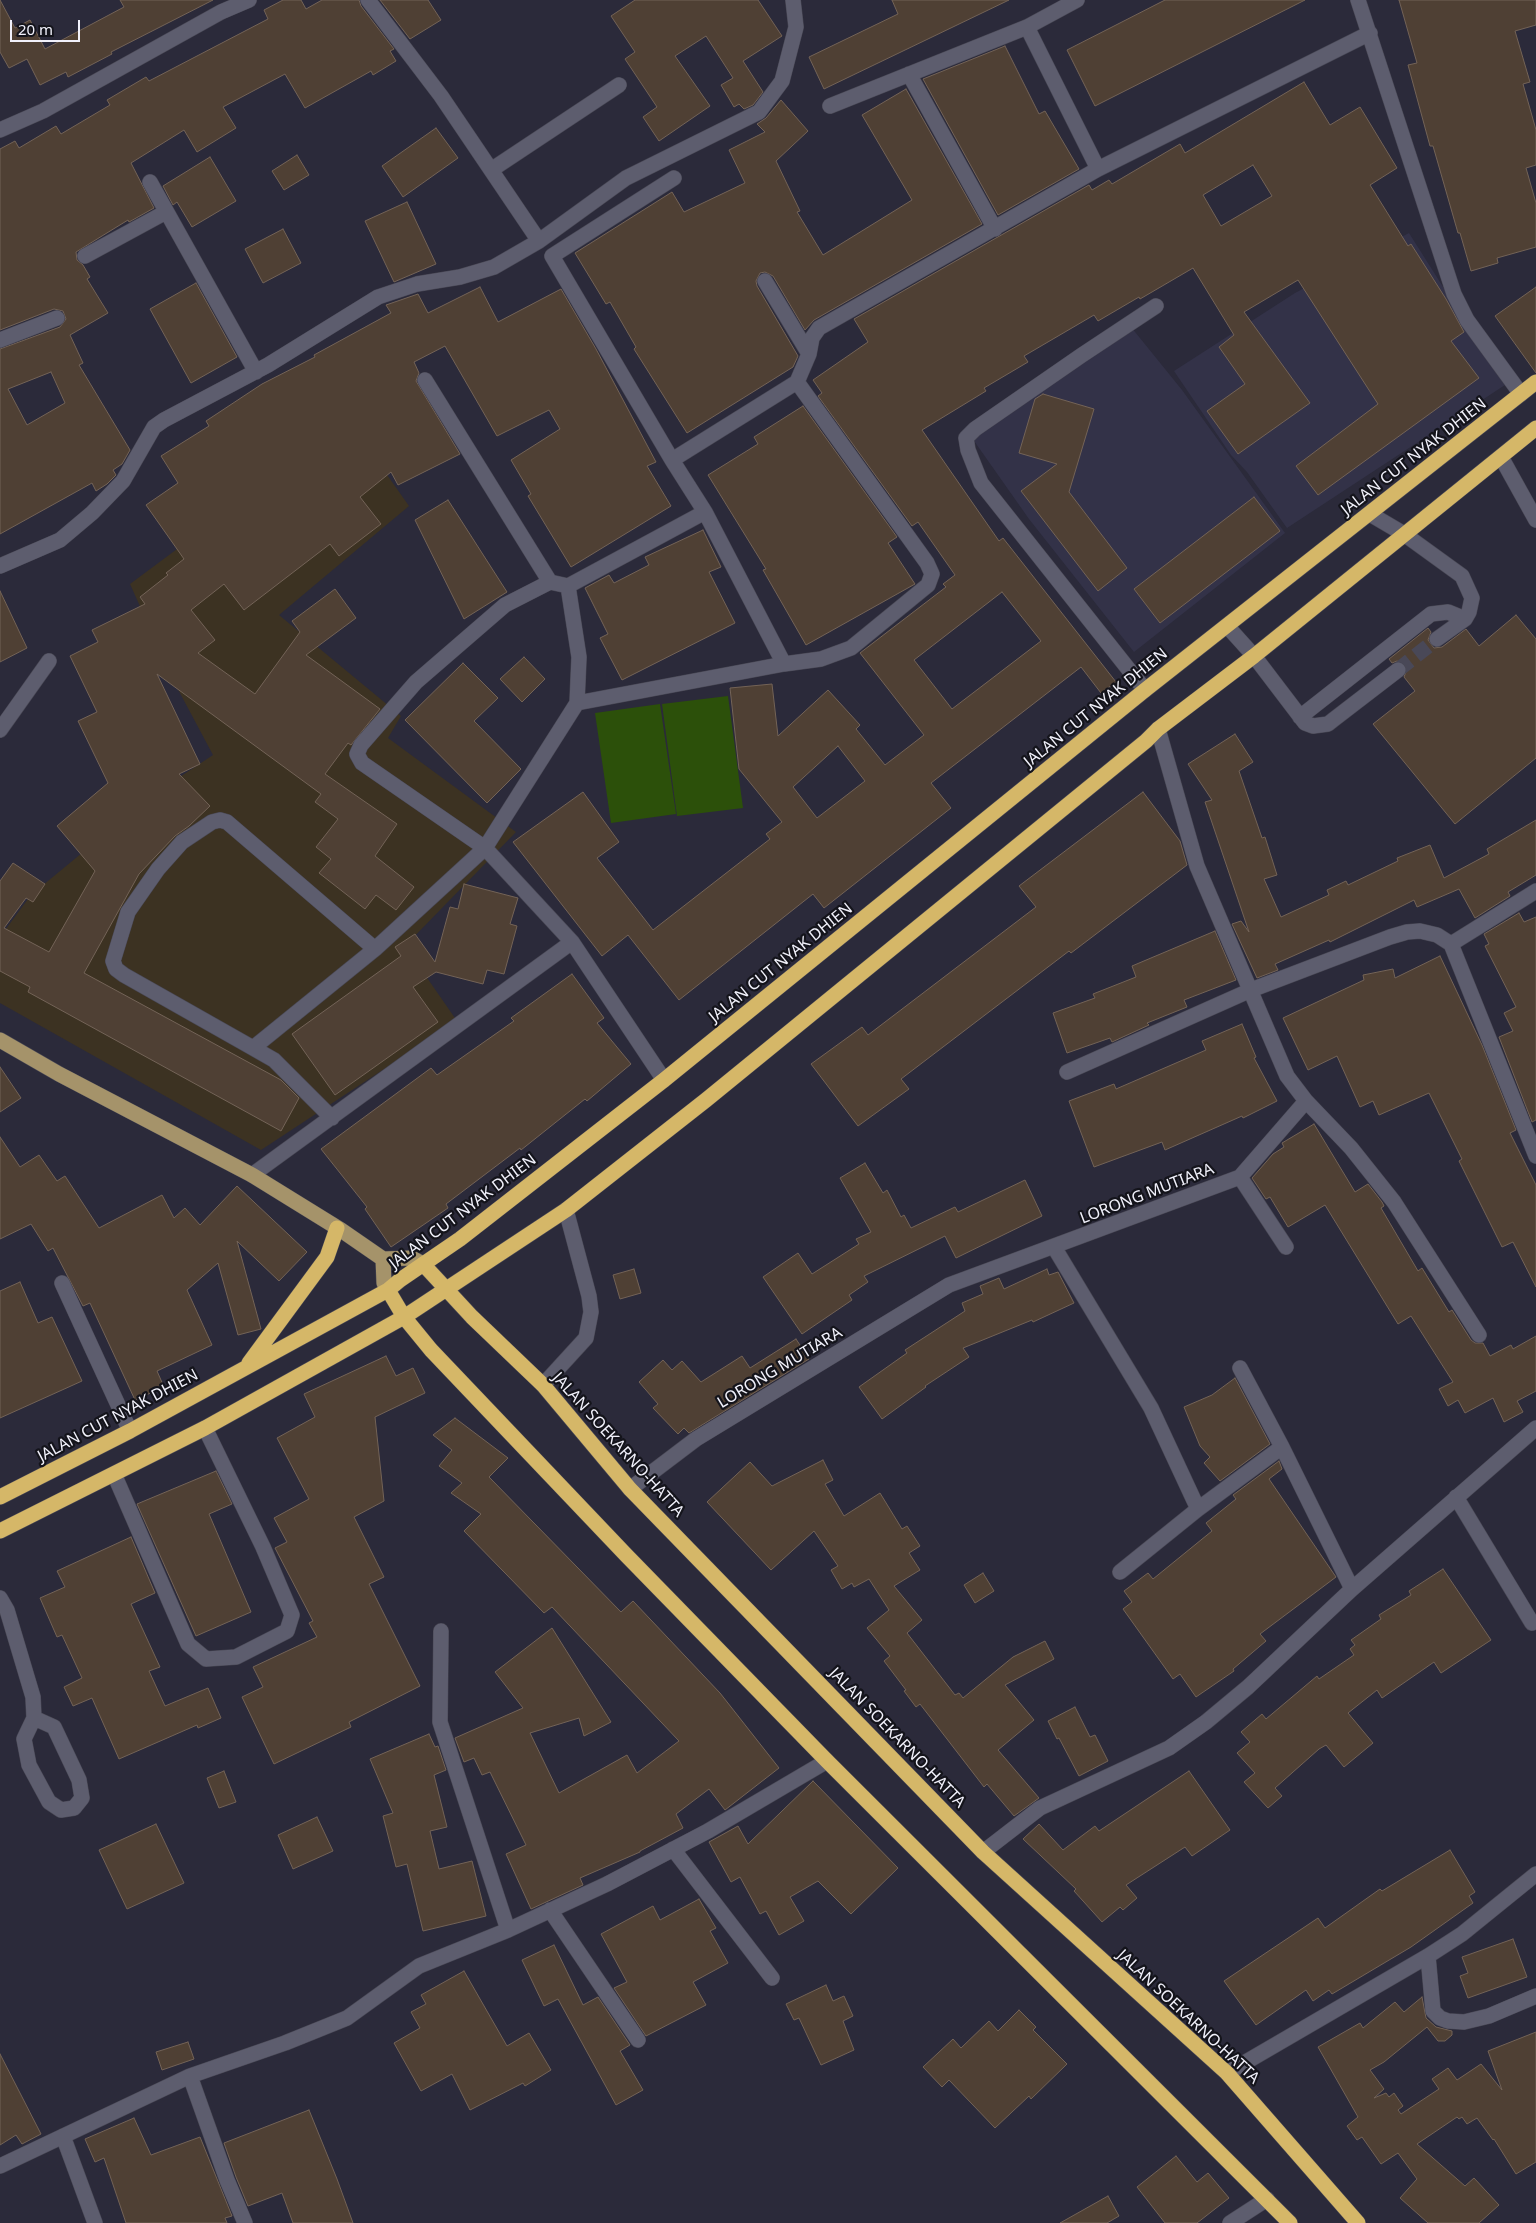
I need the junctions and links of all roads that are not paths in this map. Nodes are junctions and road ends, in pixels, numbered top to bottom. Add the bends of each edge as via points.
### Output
1 (249, 0) edge
2 (368, 0) edge
3 (793, 0) edge
4 (1077, 0) edge
5 (1358, 0) edge
6 (1027, 27) junction
7 (1370, 33) junction
8 (909, 74) junction
9 (619, 85) dead end
10 (830, 106) dead end
11 (0, 130) edge
12 (1098, 169) junction
13 (491, 170) junction
14 (674, 178) dead end
15 (150, 182) dead end
16 (166, 212) junction
17 (995, 228) junction
18 (539, 241) junction
19 (85, 256) dead end
20 (765, 282) dead end
21 (1156, 306) dead end
22 (57, 318) dead end
23 (0, 340) edge
24 (809, 354) junction
25 (256, 372) junction
26 (425, 380) dead end
27 (797, 382) junction
28 (1536, 382) edge
29 (1521, 394) junction
30 (1536, 428) edge
31 (1501, 457) junction
32 (672, 460) junction
33 (705, 512) junction
34 (1370, 514) junction
35 (1536, 520) edge
36 (1404, 534) junction
37 (0, 566) edge
38 (550, 582) junction
39 (568, 586) junction
40 (1465, 619) junction
41 (1227, 626) junction
42 (1437, 639) tunnel mouth
43 (1254, 656) junction
44 (49, 661) dead end
45 (784, 664) junction
46 (1398, 670) tunnel mouth
47 (1145, 690) junction
48 (577, 702) junction
49 (1300, 718) junction
50 (1158, 729) junction
51 (0, 730) edge
52 (485, 848) junction
53 (1536, 891) edge
54 (572, 942) junction
55 (1451, 944) junction
56 (375, 950) junction
57 (1251, 990) junction
58 (0, 1040) edge
59 (253, 1048) junction
60 (1067, 1072) dead end
61 (664, 1080) junction
62 (1306, 1102) junction
63 (332, 1118) junction
64 (1536, 1156) edge
65 (252, 1175) junction
66 (1240, 1177) junction
67 (566, 1210) junction
68 (336, 1228) junction
69 (1054, 1247) junction
70 (1286, 1247) dead end
71 (384, 1259) junction
72 (423, 1264) junction
73 (62, 1283) dead end
74 (446, 1288) junction
75 (388, 1290) junction
76 (404, 1317) junction
77 (1479, 1335) dead end
78 (245, 1368) junction
79 (1240, 1368) dead end
80 (543, 1385) junction
81 (205, 1428) junction
82 (1536, 1428) edge
83 (130, 1431) junction
84 (1282, 1447) junction
85 (114, 1474) junction
86 (630, 1489) junction
87 (0, 1497) edge
88 (1456, 1497) junction
89 (1198, 1509) junction
90 (0, 1531) edge
91 (1120, 1572) dead end
92 (1352, 1589) junction
93 (0, 1598) edge
94 (1532, 1623) dead end
95 (441, 1631) dead end
96 (34, 1718) junction
97 (827, 1761) junction
98 (674, 1849) junction
99 (983, 1852) junction
100 (1536, 1874) edge
101 (550, 1910) junction
102 (508, 1930) junction
103 (1428, 1956) junction
104 (772, 1978) dead end
105 (1536, 1996) edge
106 (638, 2040) dead end
107 (1227, 2073) junction
108 (190, 2076) junction
109 (63, 2136) junction
110 (0, 2166) edge
111 (1267, 2199) junction
112 (95, 2223) edge
113 (245, 2223) edge
114 (1230, 2223) edge
115 (1290, 2223) edge
116 (1358, 2223) edge

1 - 11 street via 221,12 43,111
2 - 13 street via 442,96
3 - 18 street via 796,27 782,81 759,112 626,178
4 - 6 street
5 - 7 street
6 - 8 street
6 - 12 street
7 - 12 street
7 - 29 street via 1454,294 1467,320
8 - 10 street
8 - 17 street
9 - 13 street
12 - 17 street
13 - 18 street
14 - 32 street via 552,256
15 - 16 street
16 - 19 street
16 - 25 street
17 - 24 street via 819,328 812,338
18 - 25 street via 494,267 378,296
20 - 24 street
21 - 47 street via 966,438 981,483
22 - 23 street
24 - 27 street
25 - 37 street via 154,427 123,482 92,513 60,540
26 - 38 street
27 - 32 street
27 - 45 street via 932,574 928,585 851,648 821,659
28 - 29 highway, JALAN CUT NYAK DHIEN
29 - 34 highway, JALAN CUT NYAK DHIEN
30 - 31 highway
31 - 35 street
31 - 36 highway
32 - 33 street
33 - 39 street
33 - 45 street
34 - 36 street
34 - 41 highway, JALAN CUT NYAK DHIEN
36 - 40 street via 1462,576 1472,598
36 - 43 highway
38 - 39 street
38 - 52 street via 505,605 416,682 361,744 357,754 362,763
39 - 48 street via 579,657
40 - 42 street
40 - 49 street via 1448,612 1430,614
41 - 43 street
41 - 47 highway, JALAN CUT NYAK DHIEN
43 - 49 street
43 - 50 highway
44 - 51 street
45 - 48 street
46 - 49 street via 1328,724 1313,726
47 - 61 highway, JALAN CUT NYAK DHIEN
48 - 52 street
50 - 57 street via 1196,866
50 - 67 highway
52 - 54 street
52 - 56 street
53 - 55 street
54 - 61 street
54 - 63 street
55 - 57 street via 1430,933 1408,932
55 - 64 street
56 - 59 street
56 - 59 street via 227,822 212,822 182,842 158,869 128,912 113,961 116,969 124,975
57 - 60 street
57 - 62 street via 1287,1076
58 - 65 main road
59 - 63 street via 274,1060
61 - 72 highway, JALAN CUT NYAK DHIEN via 460,1239
62 - 66 street, LORONG MUTIARA
62 - 77 street via 1351,1148 1394,1202
63 - 65 street
65 - 68 main road
66 - 69 street, LORONG MUTIARA
66 - 70 street
67 - 74 highway
67 - 80 street via 591,1312 586,1338
68 - 71 main road
68 - 78 highway via 327,1257
69 - 86 street, LORONG MUTIARA via 949,1286 696,1439
69 - 89 street via 1151,1408
71 - 72 main road via 412,1258
71 - 75 main road via 384,1283
72 - 74 highway, JALAN SOEKARNO-HATTA
72 - 75 highway, JALAN CUT NYAK DHIEN
73 - 83 street
74 - 76 highway
74 - 80 highway, JALAN SOEKARNO-HATTA
75 - 76 highway
75 - 78 highway, JALAN CUT NYAK DHIEN
76 - 81 highway
76 - 97 highway via 607,1534
78 - 83 highway, JALAN CUT NYAK DHIEN
79 - 84 street
80 - 86 highway, JALAN SOEKARNO-HATTA
81 - 85 highway
81 - 85 street via 292,1615 287,1631 236,1657 206,1659 188,1644
82 - 88 street
83 - 87 highway, JALAN CUT NYAK DHIEN
84 - 89 street
84 - 92 street
85 - 90 highway
86 - 99 highway, JALAN SOEKARNO-HATTA
88 - 92 street
88 - 94 street
89 - 91 street
92 - 99 street via 1206,1722 1169,1748 1040,1808
93 - 96 street via 7,1610 33,1697
95 - 102 street via 440,1722
96 - 96 street via 54,1727 79,1780 82,1798 74,1808 61,1810 49,1802 29,1765 24,1739
97 - 98 street
97 - 111 highway
98 - 101 street
98 - 104 street
99 - 107 highway, JALAN SOEKARNO-HATTA
100 - 103 street via 1462,1934
101 - 102 street
101 - 106 street
102 - 108 street via 419,1966 347,2018
103 - 105 street via 1433,2011 1448,2022 1490,2016
103 - 107 street
107 - 116 highway, JALAN SOEKARNO-HATTA
108 - 109 street
108 - 113 street
109 - 110 street
109 - 112 street
111 - 114 street
111 - 115 highway

